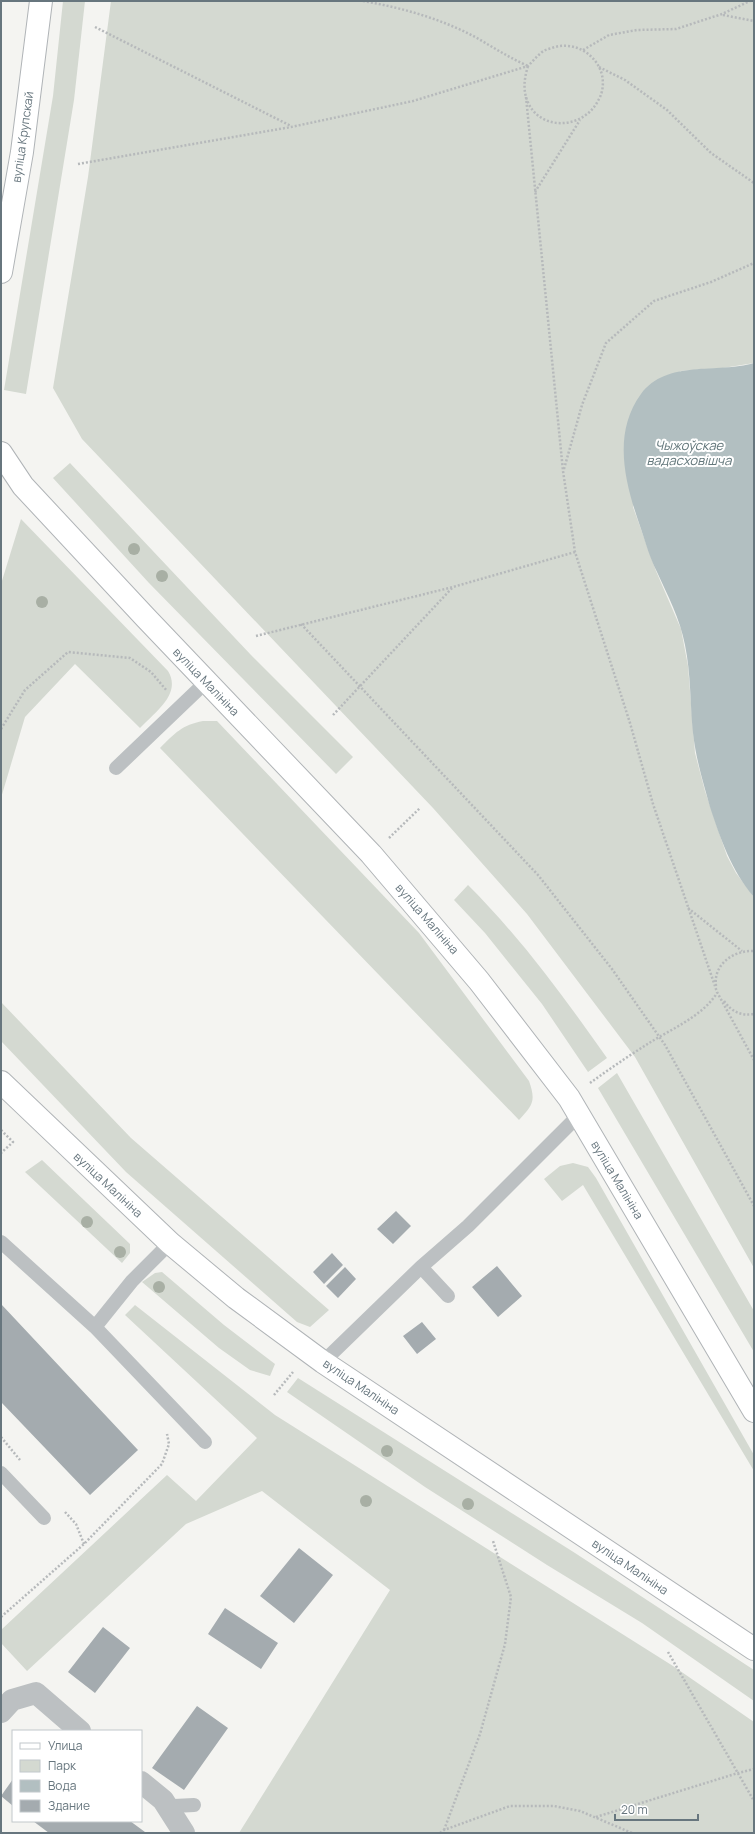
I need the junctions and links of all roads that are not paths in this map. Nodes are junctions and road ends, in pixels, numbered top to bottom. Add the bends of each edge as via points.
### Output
1 (41, 1) edge
2 (1, 272) edge
3 (1, 452) edge
4 (1, 471) edge
5 (23, 486) junction
6 (206, 682) junction
7 (116, 768) dead end
8 (1, 1082) edge
9 (579, 1115) junction
10 (1, 1242) edge
11 (170, 1242) junction
12 (421, 1267) junction
13 (448, 1296) dead end
14 (95, 1327) junction
15 (323, 1362) junction
16 (754, 1411) edge
17 (205, 1442) dead end
18 (1, 1473) edge
19 (44, 1518) dead end
20 (754, 1649) edge
21 (1, 1712) edge
22 (79, 1730) edge
23 (142, 1783) edge
24 (163, 1800) junction
25 (194, 1805) dead end
26 (184, 1833) edge

1 - 2 main road, вуліца Крупскай via 22,152
3 - 5 main road, вуліца Малініна
4 - 5 main road, вуліца Малініна
5 - 6 main road, вуліца Малініна
6 - 7 lane
6 - 9 main road, вуліца Малініна via 371,854 430,921 479,981
8 - 11 main road, вуліца Малініна
9 - 12 lane via 468,1226
9 - 16 main road, вуліца Малініна
10 - 14 lane
11 - 14 lane via 132,1281
11 - 15 main road, вуліца Малініна via 236,1298
12 - 13 lane
12 - 15 lane
14 - 17 lane
15 - 20 main road, вуліца Малініна
18 - 19 lane
21 - 22 street via 12,1700 36,1693
23 - 24 street
24 - 25 lane via 174,1806
24 - 26 street

